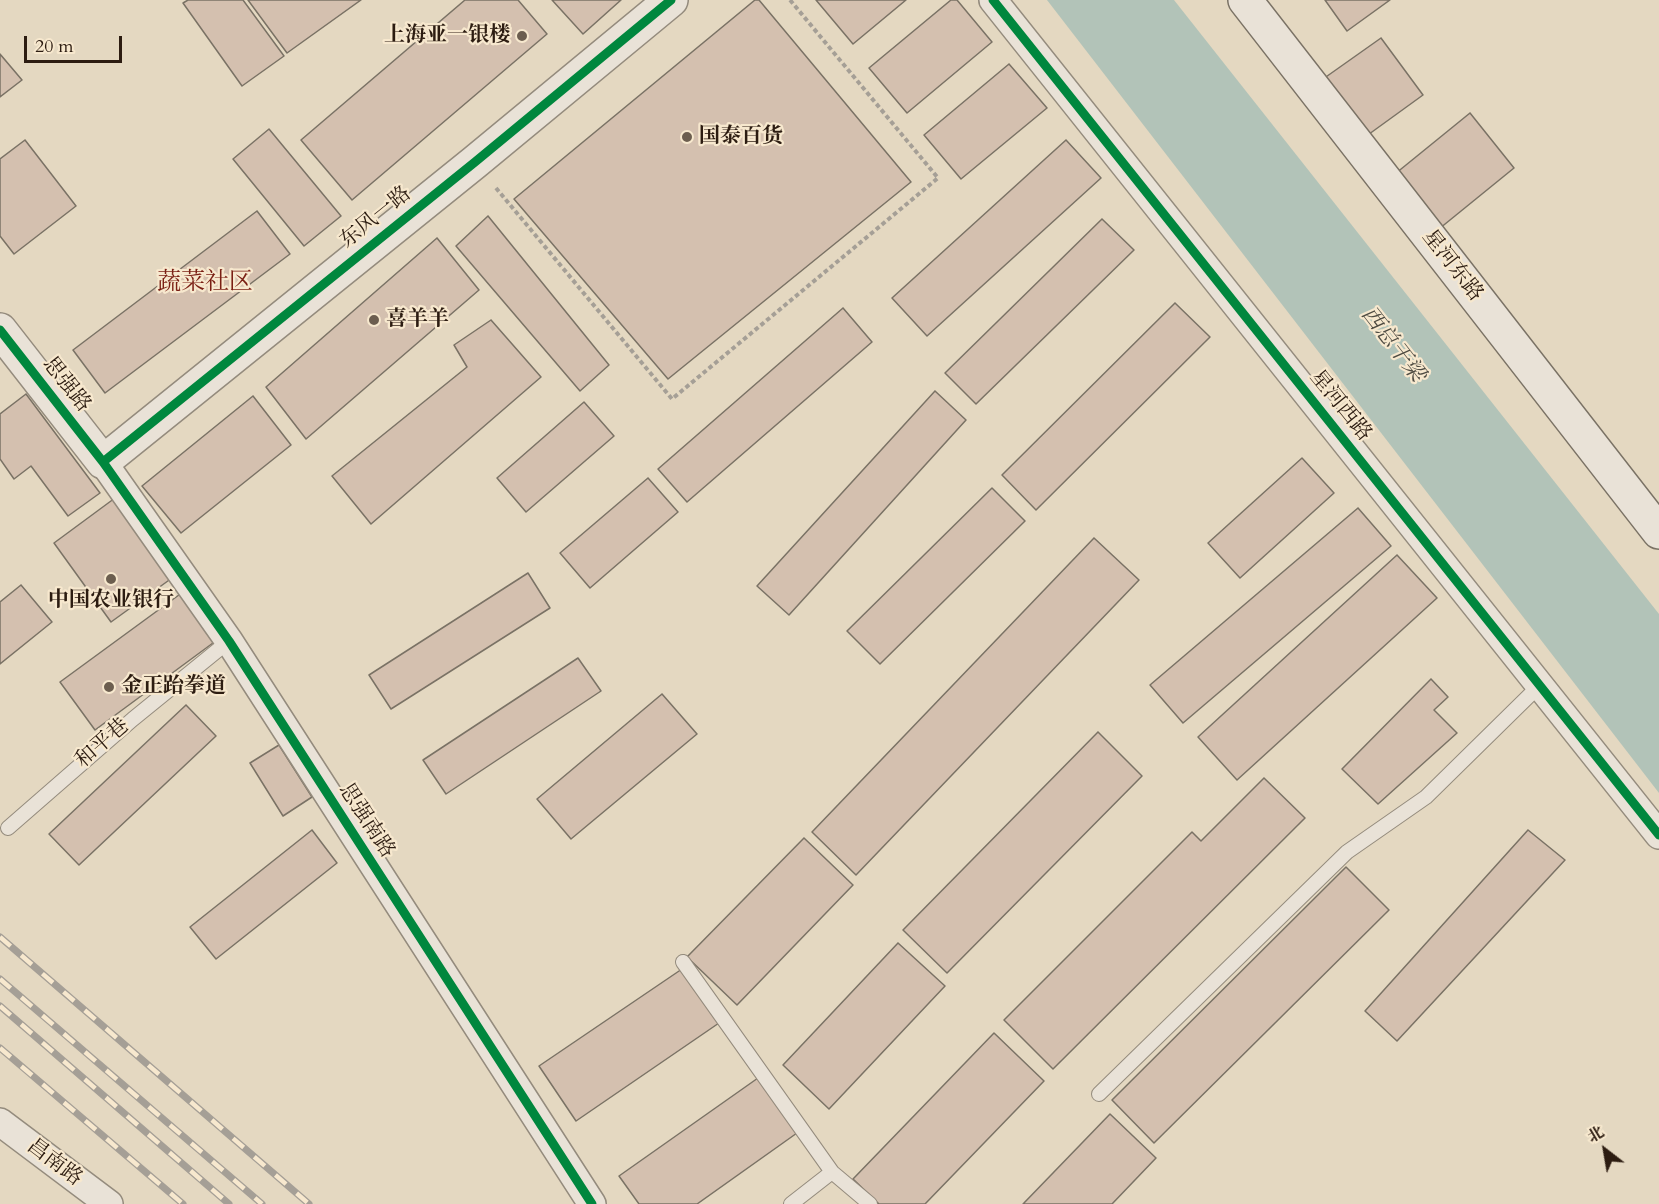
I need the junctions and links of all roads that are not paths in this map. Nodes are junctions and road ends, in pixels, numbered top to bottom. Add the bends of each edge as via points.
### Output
1 (671, 0) edge
2 (993, 0) edge
3 (1245, 0) edge
4 (0, 330) edge
5 (103, 462) junction
6 (1659, 532) edge
7 (229, 641) junction
8 (1540, 686) junction
9 (8, 828) dead end
10 (1659, 834) edge
11 (683, 962) dead end
12 (1099, 1094) dead end
13 (0, 1122) edge
14 (832, 1172) junction
15 (109, 1204) edge
16 (592, 1204) edge
17 (791, 1204) edge
18 (870, 1204) edge

1 - 5 street, 东风一路
2 - 8 street, 星河西路
3 - 6 street, 星河东路
4 - 5 street, 思强路
5 - 7 street, 思强南路
7 - 9 lane, 和平巷
7 - 16 street, 思强南路
8 - 10 street, 星河西路
8 - 12 lane via 1426,797 1347,852
11 - 14 lane
13 - 15 street, 昌南路
14 - 17 lane
14 - 18 lane

